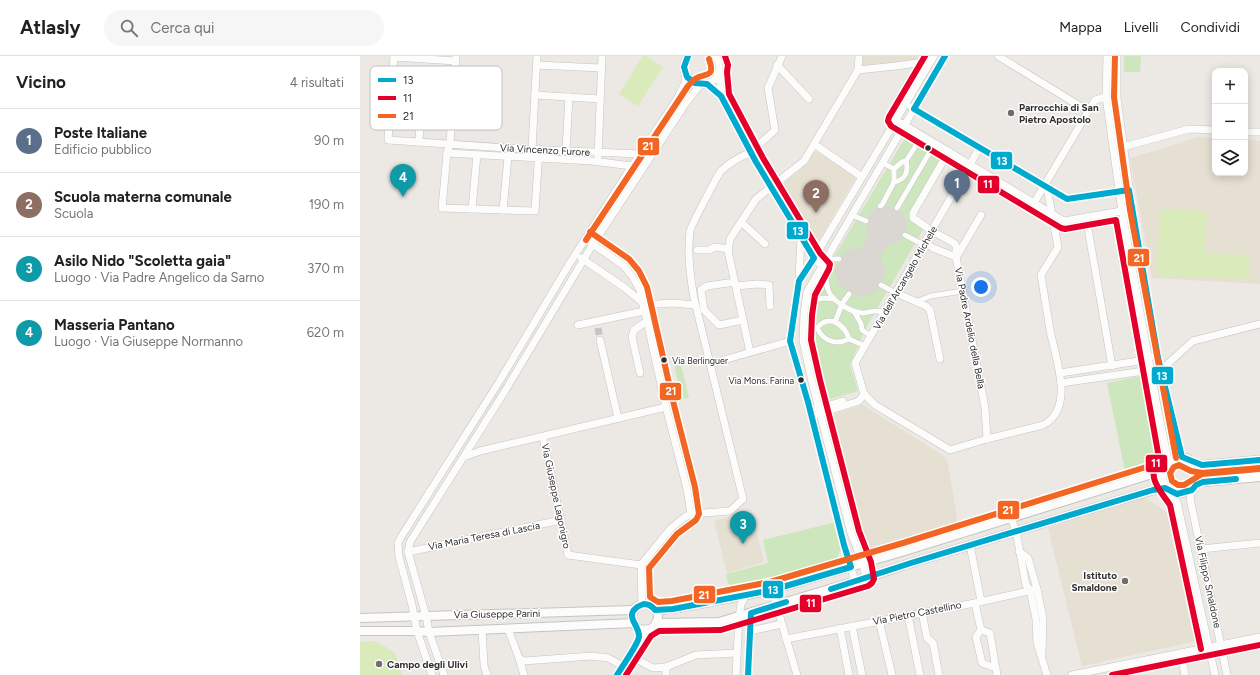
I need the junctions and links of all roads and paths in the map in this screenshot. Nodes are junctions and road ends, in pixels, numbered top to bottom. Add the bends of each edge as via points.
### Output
1 (537, 56) edge
2 (602, 56) edge
3 (688, 56) edge
4 (716, 56) edge
5 (782, 56) edge
6 (859, 56) edge
7 (945, 56) edge
8 (998, 56) edge
9 (1107, 56) edge
10 (1117, 56) edge
11 (394, 57) edge
12 (456, 58) edge
13 (933, 58) edge
14 (536, 65) junction
15 (777, 66) junction
16 (602, 68) junction
17 (858, 70) junction
18 (719, 72) junction
19 (686, 75) junction
20 (703, 84) junction
21 (535, 95) junction
22 (721, 96) junction
23 (569, 97) junction
24 (1106, 97) junction
25 (600, 99) junction
26 (808, 99) dead end
27 (905, 104) junction
28 (914, 109) junction
29 (1088, 111) junction
30 (896, 120) junction
31 (905, 125) junction
32 (389, 130) edge
33 (420, 130) edge
34 (451, 130) edge
35 (1212, 130) edge
36 (1248, 132) edge
37 (1260, 132) edge
38 (922, 136) junction
39 (419, 142) junction
40 (935, 143) junction
41 (450, 144) junction
42 (814, 144) junction
43 (980, 147) junction
44 (1123, 147) junction
45 (535, 149) junction
46 (566, 150) junction
47 (751, 152) junction
48 (948, 152) junction
49 (447, 153) junction
50 (598, 153) junction
51 (640, 154) junction
52 (477, 155) junction
53 (508, 157) junction
54 (538, 158) junction
55 (598, 161) junction
56 (756, 162) junction
57 (906, 162) junction
58 (883, 163) junction
59 (970, 164) junction
60 (632, 166) junction
61 (894, 169) junction
62 (906, 175) junction
63 (862, 177) junction
64 (914, 179) junction
65 (894, 182) junction
66 (772, 187) junction
67 (1046, 187) junction
68 (1129, 190) junction
69 (1119, 191) junction
70 (1034, 203) junction
71 (880, 206) dead end
72 (897, 208) dead end
73 (472, 209) junction
74 (1132, 209) junction
75 (503, 210) junction
76 (1122, 211) junction
77 (852, 215) junction
78 (981, 215) dead end
79 (1053, 215) junction
80 (1086, 217) junction
81 (866, 221) dead end
82 (741, 222) junction
83 (932, 230) junction
84 (905, 235) dead end
85 (801, 236) junction
86 (585, 239) junction
87 (593, 244) junction
88 (765, 244) dead end
89 (924, 244) junction
90 (729, 249) junction
91 (698, 250) dead end
92 (576, 254) junction
93 (828, 256) junction
94 (814, 258) junction
95 (956, 258) junction
96 (839, 259) dead end
97 (584, 260) junction
98 (822, 266) junction
99 (799, 281) junction
100 (736, 284) junction
101 (881, 285) dead end
102 (963, 290) junction
103 (896, 293) junction
104 (849, 294) dead end
105 (834, 299) junction
106 (805, 301) junction
107 (916, 302) junction
108 (842, 304) junction
109 (696, 305) junction
110 (643, 306) junction
111 (770, 306) dead end
112 (854, 311) junction
113 (884, 312) junction
114 (743, 320) junction
115 (647, 321) junction
116 (835, 322) junction
117 (1260, 324) edge
118 (578, 325) dead end
119 (804, 325) junction
120 (817, 328) junction
121 (871, 336) junction
122 (849, 339) junction
123 (600, 340) tunnel mouth
124 (790, 342) junction
125 (865, 346) junction
126 (750, 352) junction
127 (1158, 356) junction
128 (1148, 357) junction
129 (940, 359) dead end
130 (710, 364) junction
131 (1109, 366) junction
132 (1151, 370) junction
133 (1161, 370) junction
134 (1060, 372) junction
135 (640, 373) dead end
136 (1109, 377) junction
137 (1061, 383) junction
138 (864, 394) junction
139 (666, 407) junction
140 (819, 411) junction
141 (811, 414) junction
142 (618, 418) junction
143 (543, 437) junction
144 (475, 438) junction
145 (987, 439) junction
146 (480, 451) junction
147 (1182, 457) junction
148 (463, 458) junction
149 (1168, 460) junction
150 (1260, 460) edge
151 (1194, 463) junction
152 (1162, 470) junction
153 (1260, 477) edge
154 (1194, 487) junction
155 (1168, 490) junction
156 (691, 514) junction
157 (1011, 518) junction
158 (561, 520) junction
159 (1016, 531) junction
160 (1260, 543) edge
161 (970, 545) junction
162 (1201, 549) junction
163 (1019, 551) junction
164 (408, 552) junction
165 (863, 564) junction
166 (640, 565) junction
167 (851, 567) junction
168 (866, 578) junction
169 (855, 581) junction
170 (1038, 589) junction
171 (772, 590) junction
172 (1030, 590) junction
173 (746, 595) junction
174 (978, 602) junction
175 (642, 604) junction
176 (776, 605) junction
177 (634, 610) junction
178 (655, 610) junction
179 (922, 612) junction
180 (751, 613) junction
181 (908, 615) junction
182 (414, 616) junction
183 (426, 616) junction
184 (739, 617) junction
185 (360, 618) edge
186 (880, 620) junction
187 (656, 623) junction
188 (782, 624) junction
189 (635, 625) junction
190 (852, 626) junction
191 (840, 628) junction
192 (508, 629) junction
193 (646, 629) junction
194 (482, 630) junction
195 (750, 630) junction
196 (981, 630) junction
197 (360, 631) edge
198 (417, 631) junction
199 (429, 632) junction
200 (640, 638) junction
201 (1260, 638) edge
202 (786, 639) junction
203 (1221, 645) junction
204 (1209, 647) junction
205 (737, 653) junction
206 (1182, 653) junction
207 (629, 655) junction
208 (1042, 656) junction
209 (519, 658) junction
210 (1132, 663) junction
211 (860, 664) junction
212 (623, 666) junction
213 (666, 667) junction
214 (847, 667) junction
215 (997, 671) edge
216 (432, 675) edge
217 (444, 675) edge
218 (486, 675) edge
219 (524, 675) edge
220 (618, 675) edge
221 (666, 675) edge
222 (736, 675) edge
223 (748, 675) edge
224 (796, 675) edge
225 (849, 675) edge
226 (862, 675) edge
227 (892, 675) edge
228 (920, 675) edge
229 (939, 675) edge
230 (1047, 675) edge
231 (1072, 675) edge
232 (1135, 675) edge
233 (1185, 675) edge
234 (1215, 675) edge
235 (1227, 675) edge

1 - 14 street
2 - 16 street
3 - 19 street via 684,66
4 - 18 street
5 - 15 street
6 - 17 street
7 - 28 street
8 - 29 street
9 - 24 street
10 - 44 street via 1117,98
11 - 12 street
13 - 17 street
13 - 27 street
14 - 16 street
14 - 21 street
15 - 26 street
15 - 47 street via 768,88 775,130
16 - 25 street
17 - 42 street
18 - 20 street via 715,79
18 - 22 street
19 - 20 street via 694,83
19 - 51 street via 677,99
20 - 22 street
20 - 87 street via 686,103
21 - 23 street
21 - 45 street
22 - 47 street
23 - 25 street
23 - 46 street
24 - 29 street via 1095,100
24 - 69 street
25 - 50 street
27 - 28 street
27 - 30 street
28 - 31 street
28 - 43 street
29 - 67 street
30 - 31 street
30 - 63 street
31 - 38 street
31 - 58 street
32 - 39 street, Via Vincenzo Furore via 388,140
33 - 39 street
34 - 41 street
35 - 44 street via 1189,129
36 - 37 street
38 - 40 street
38 - 57 street
39 - 41 street, Via Vincenzo Furore
40 - 48 street
40 - 64 street
41 - 45 street, Via Vincenzo Furore
41 - 49 street
42 - 63 street
42 - 66 street via 804,161
43 - 59 street, Via dell'Arcangelo Michele
43 - 67 street
44 - 68 street
45 - 46 street, Via Vincenzo Furore
45 - 54 street
46 - 50 street, Via Vincenzo Furore
47 - 56 street
48 - 59 street
48 - 83 street via 913,213 913,218
49 - 52 street, Via Vincenzo Furore
49 - 73 street via 442,208
50 - 51 street, Via Vincenzo Furore
50 - 55 street
51 - 60 street
52 - 53 street, Via Vincenzo Furore
52 - 73 street
53 - 54 street, Via Vincenzo Furore
53 - 75 street
54 - 55 street, Via Vincenzo Furore
54 - 75 street via 535,211
55 - 60 street, Via Vincenzo Furore
56 - 66 street
56 - 109 street via 749,153 721,172 690,229 688,270
57 - 61 street via 902,162
57 - 62 street
58 - 61 street
58 - 77 street
59 - 70 street
59 - 83 street, Via dell'Arcangelo Michele
60 - 86 street
61 - 65 street
62 - 64 street
62 - 65 street
63 - 94 street
64 - 72 street
65 - 71 street
66 - 82 street via 756,199
66 - 85 street
67 - 69 street via 1068,199
67 - 70 street
67 - 79 street
68 - 69 street
68 - 74 street
69 - 76 street
70 - 79 street
73 - 75 street
74 - 76 street
74 - 127 street
76 - 80 street
76 - 128 street
77 - 81 street
77 - 93 street
78 - 95 street
79 - 80 street via 1064,221
79 - 134 street via 1058,247 1041,275
80 - 131 street
82 - 88 street
82 - 90 street via 730,239
83 - 89 street, Via dell'Arcangelo Michele
83 - 95 street, Via Padre Ardelio della Bella via 954,243
84 - 89 street
85 - 94 street
85 - 99 street
86 - 87 street
86 - 92 street
87 - 97 street
87 - 110 street via 622,265 632,276 640,290
89 - 95 street
89 - 103 street, Via dell'Arcangelo Michele
90 - 91 street
90 - 100 street
92 - 97 street
92 - 182 street via 398,543 399,557
93 - 96 street
93 - 98 street
94 - 98 street
94 - 99 street
95 - 102 street, Via Padre Ardelio della Bella
97 - 110 street via 625,288
97 - 144 street
98 - 105 street via 827,272 829,292
98 - 106 street via 807,292
99 - 124 street
100 - 111 street via 769,285
100 - 114 street
100 - 114 street via 707,286 701,290 704,310 719,325
101 - 103 street
102 - 107 street via 931,296
102 - 145 street, Via Padre Ardelio della Bella via 985,408
103 - 107 street
103 - 113 street, Via dell'Arcangelo Michele
104 - 108 street
105 - 106 street
105 - 108 street
106 - 119 street
107 - 129 street via 930,310
108 - 112 street
108 - 116 street
109 - 110 street via 672,303
109 - 130 street
110 - 115 street
110 - 118 street via 597,325
112 - 113 street
112 - 121 street via 862,330
113 - 121 street, Via dell'Arcangelo Michele
114 - 126 street
115 - 135 street via 634,330 632,337
115 - 139 street
116 - 120 street via 824,322
116 - 122 street via 847,331
117 - 133 street via 1193,341
119 - 120 street
119 - 140 street via 803,341
120 - 122 street via 820,334 830,341 837,343
121 - 125 street, Via dell'Arcangelo Michele
122 - 125 street
123 - 142 street
124 - 126 street
124 - 141 street
125 - 138 street, Via dell'Arcangelo Michele via 855,363
126 - 130 street
127 - 128 street
127 - 133 street
128 - 131 street
128 - 132 street
130 - 156 street via 743,499 730,511
131 - 134 street
131 - 136 street
132 - 133 street
132 - 136 street
132 - 149 street
133 - 147 street
134 - 137 street
136 - 137 street
137 - 145 street via 1057,414 1049,422
138 - 140 street via 858,401
138 - 145 street via 874,405 950,450
139 - 142 street
139 - 156 street
140 - 141 street
140 - 165 street via 851,533
141 - 167 street
142 - 143 street
143 - 146 street
143 - 158 street, Via Giuseppe Lagonigro
144 - 146 street
144 - 148 street
146 - 148 street
147 - 149 street
147 - 151 street
148 - 164 street via 410,542
149 - 152 street
150 - 151 street via 1202,465
151 - 154 street via 1198,478
152 - 155 street via 1162,480
152 - 157 street
153 - 154 street via 1203,482
154 - 155 street via 1177,494
154 - 162 street, Via Filippo Smaldone via 1190,498
155 - 159 street via 1153,490
155 - 204 street, Via Filippo Smaldone via 1177,502
156 - 166 street via 671,528
157 - 159 street
157 - 165 street
158 - 164 street, Via Maria Teresa di Lascia
158 - 166 street, Via Giuseppe Lagonigro via 568,555
159 - 161 street
159 - 163 street
160 - 162 street
161 - 168 street
161 - 174 street
162 - 203 street, Via Filippo Smaldone
163 - 170 street via 1028,558
163 - 172 street via 1026,585
164 - 183 street
165 - 167 street
165 - 168 street
166 - 175 street
167 - 169 street
167 - 171 street
168 - 169 street
169 - 176 street
170 - 172 street, Via Pietro Castellino
170 - 208 street via 1044,618
171 - 173 street
171 - 176 street
172 - 174 street, Via Pietro Castellino
172 - 208 street via 1036,619 1037,643
173 - 178 street
173 - 184 street via 741,604
174 - 179 street, Via Pietro Castellino
174 - 196 street
175 - 177 street
175 - 178 street via 649,605
176 - 180 street
176 - 188 street
177 - 183 street, Via Giuseppe Parini
177 - 189 street via 632,616
178 - 187 street
179 - 181 street, Via Pietro Castellino
179 - 229 street via 927,638 933,642
180 - 184 street
180 - 195 street
181 - 186 street, Via Pietro Castellino
181 - 228 street
182 - 183 street, Via Giuseppe Parini
182 - 185 street, Via Giuseppe Parini
182 - 198 street
183 - 199 street
184 - 187 street via 719,622
184 - 205 street
186 - 190 street, Via Pietro Castellino
186 - 227 street
187 - 193 street
188 - 195 street
188 - 202 street
189 - 192 street, Via Giuseppe Parini
189 - 193 street
189 - 200 street
190 - 191 street, Via Pietro Castellino
190 - 211 street
191 - 202 street, Via Pietro Castellino
191 - 214 street
192 - 194 street, Via Giuseppe Parini
192 - 209 street
193 - 200 street
194 - 199 street, Via Giuseppe Parini
194 - 218 street
195 - 223 street
196 - 215 street via 990,633
196 - 215 street via 976,637 982,663
197 - 198 street, Via Giuseppe Parini
198 - 199 street, Via Giuseppe Parini
198 - 216 street
199 - 217 street
200 - 207 street
201 - 203 street
202 - 224 street
203 - 204 street
203 - 235 street, Via Filippo Smaldone
204 - 206 street
204 - 234 street, Via Filippo Smaldone
205 - 213 street via 696,655
205 - 222 street
206 - 210 street
206 - 233 street
207 - 212 street
207 - 213 street via 653,668
208 - 230 street
209 - 212 street via 524,661 592,656 608,658
209 - 219 street
210 - 231 street
210 - 232 street
211 - 214 street
211 - 226 street
212 - 220 street
213 - 221 street
214 - 225 street

